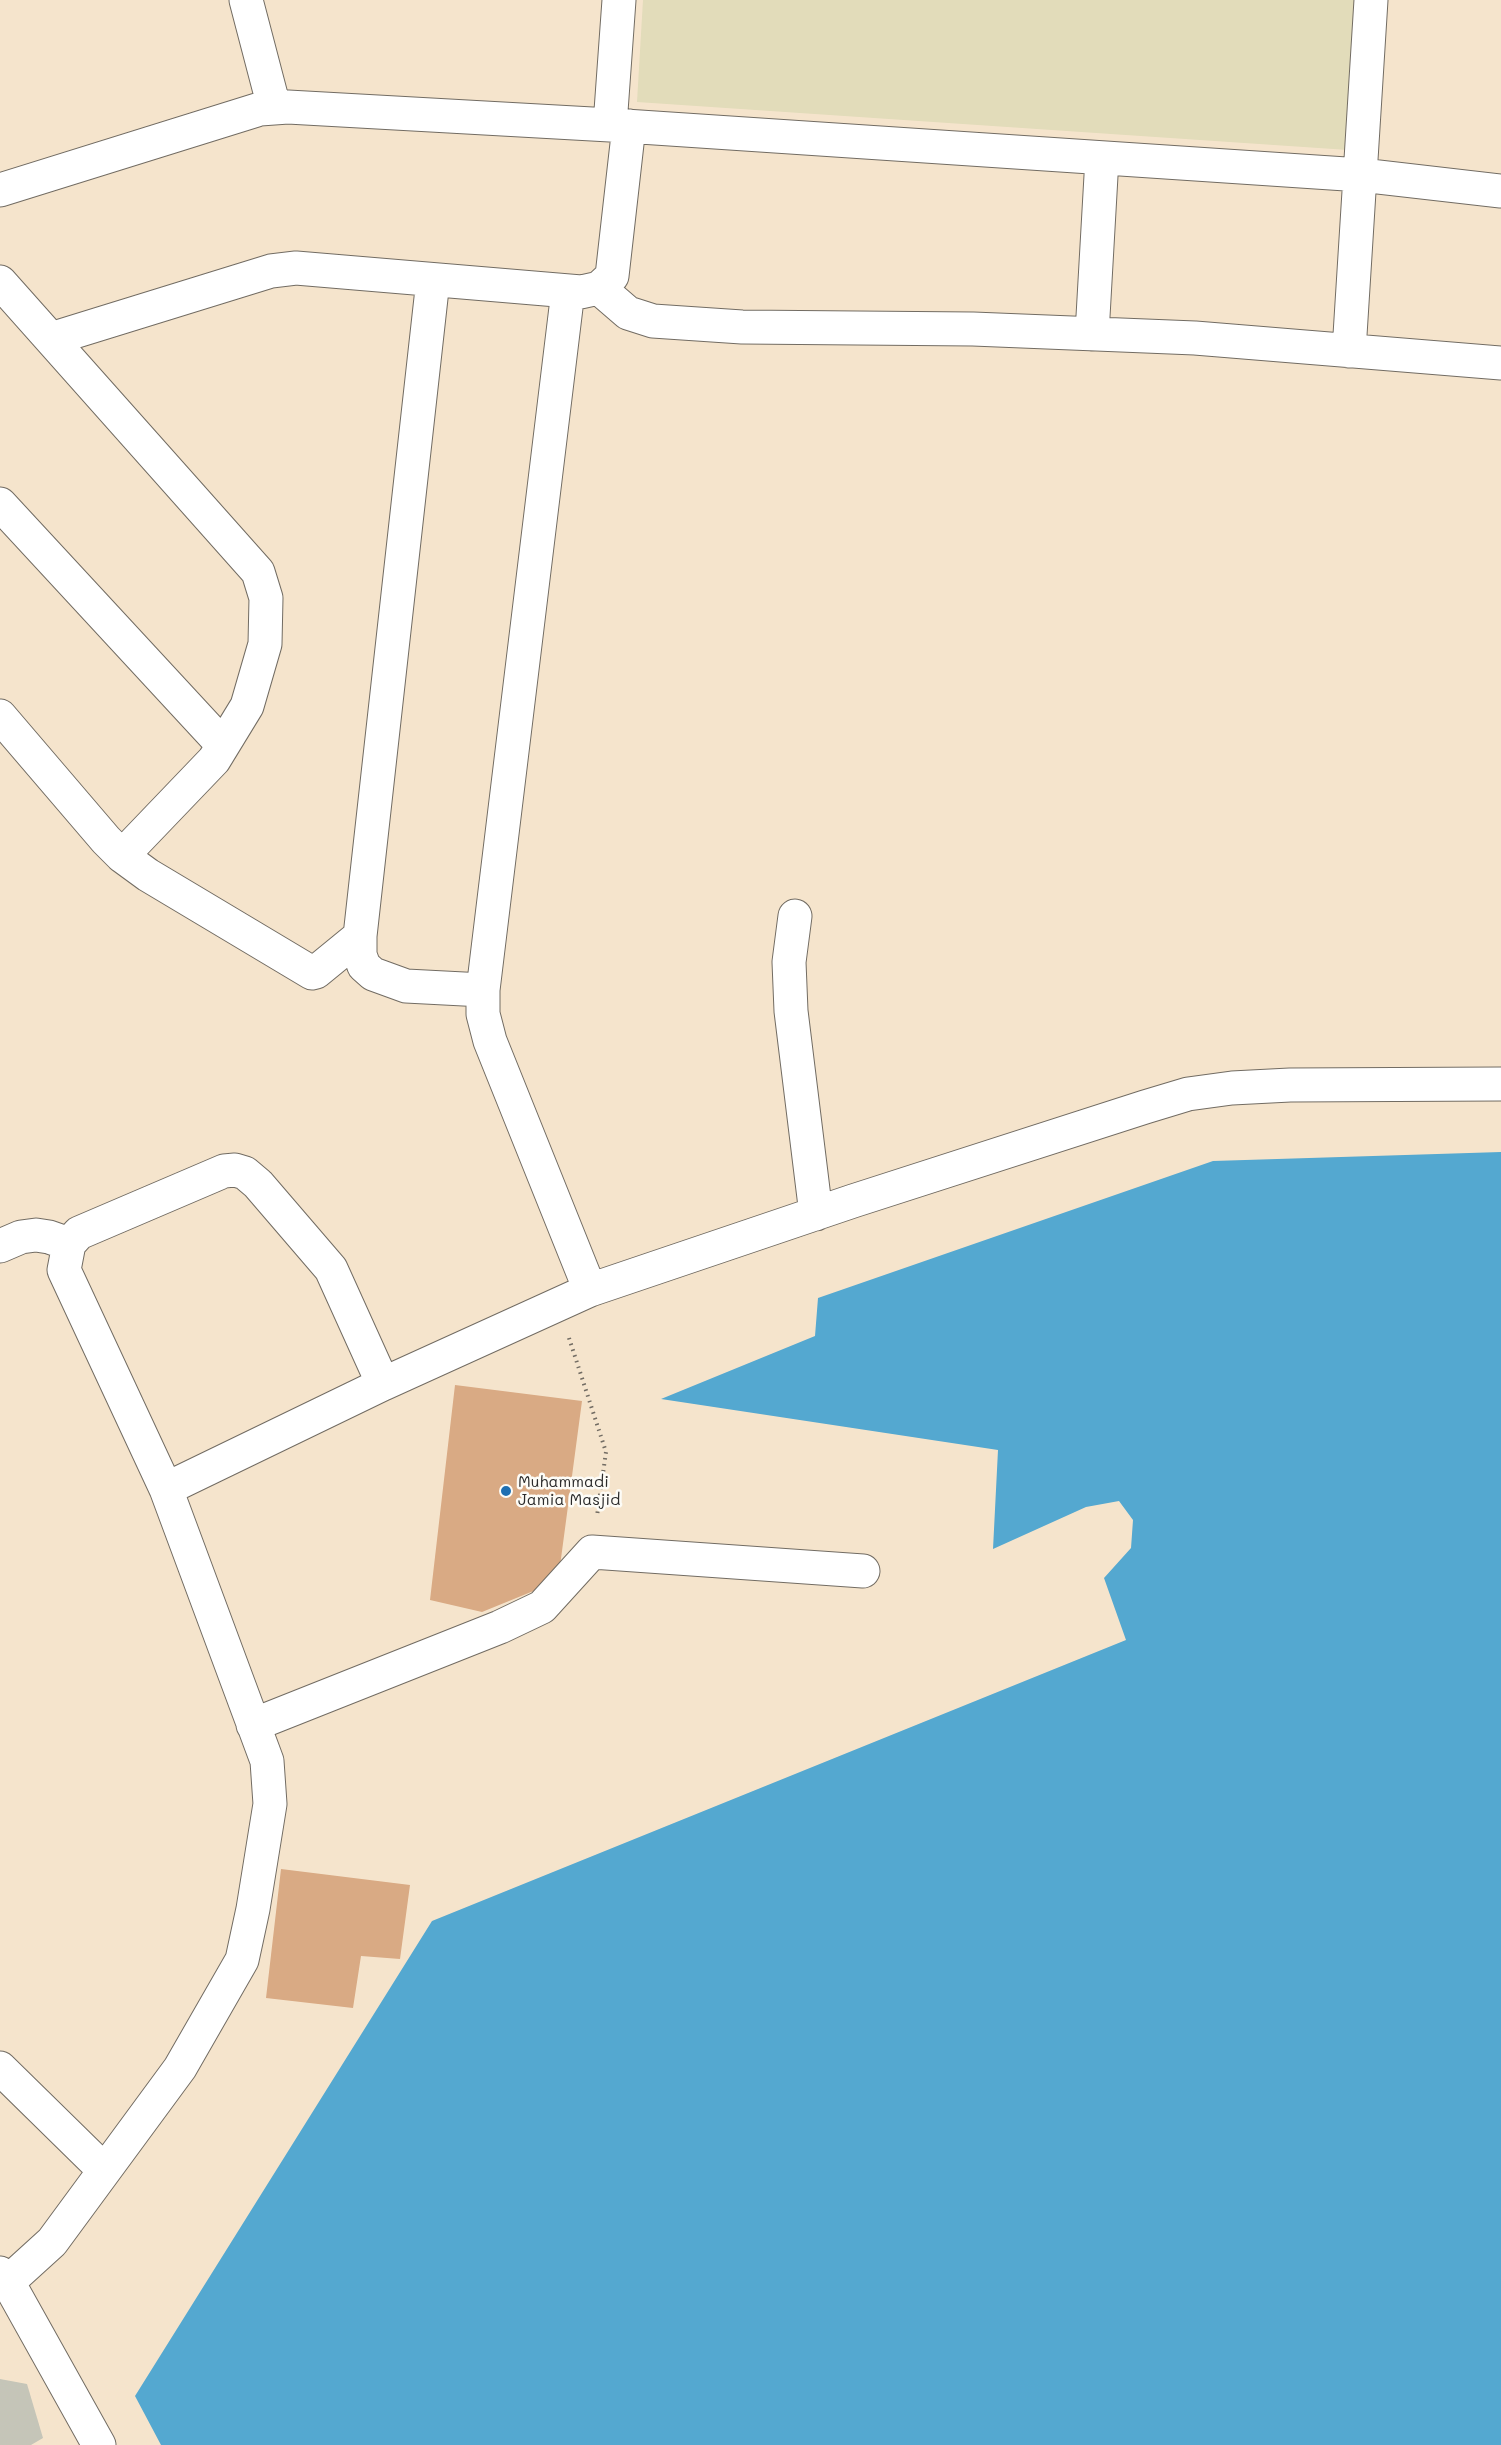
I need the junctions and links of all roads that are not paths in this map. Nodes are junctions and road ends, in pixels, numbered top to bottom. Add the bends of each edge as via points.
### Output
1 (246, 0) edge
2 (619, 0) edge
3 (1371, 0) edge
4 (274, 107) junction
5 (619, 125) junction
6 (1102, 158) junction
7 (1361, 175) junction
8 (0, 190) edge
9 (1501, 191) edge
10 (433, 280) junction
11 (0, 282) edge
12 (584, 289) junction
13 (1092, 334) junction
14 (51, 339) junction
15 (1349, 351) junction
16 (1501, 363) edge
17 (0, 504) edge
18 (0, 716) edge
19 (223, 745) junction
20 (122, 856) junction
21 (795, 916) dead end
22 (360, 936) junction
23 (483, 990) junction
24 (1501, 1084) edge
25 (816, 1214) junction
26 (69, 1244) junction
27 (0, 1246) edge
28 (590, 1290) junction
29 (383, 1384) junction
30 (166, 1489) junction
31 (863, 1571) dead end
32 (253, 1725) junction
33 (0, 2068) edge
34 (104, 2170) junction
35 (4, 2277) edge
36 (99, 2445) edge

1 - 4 street
2 - 5 street
3 - 7 street
4 - 5 street
4 - 8 street
5 - 6 street
5 - 12 street via 612,276
6 - 7 street
6 - 13 street
7 - 9 street
7 - 15 street
10 - 12 street
10 - 14 street via 296,268 271,271
10 - 22 street
11 - 14 street
12 - 13 street via 628,313 653,321 742,327
12 - 23 street
13 - 15 street
14 - 19 street via 258,572 266,598 265,644 247,706
15 - 16 street
17 - 19 street
18 - 20 street
19 - 20 street via 214,760
20 - 22 street via 306,971 316,972
21 - 25 street via 789,963 791,1011
22 - 23 street via 364,966 384,980 406,986
23 - 28 street via 483,1014 490,1041
24 - 25 street via 1290,1085 1188,1094
25 - 28 street
26 - 27 street via 36,1235
26 - 29 street via 79,1233 224,1171 245,1173 331,1269
26 - 30 street via 64,1270
28 - 29 street
29 - 30 street
30 - 32 street
31 - 32 street via 592,1552 542,1607 500,1628
32 - 34 street via 267,1761 270,1804 242,1960 180,2068
33 - 34 street
34 - 35 street via 52,2242
35 - 36 street

